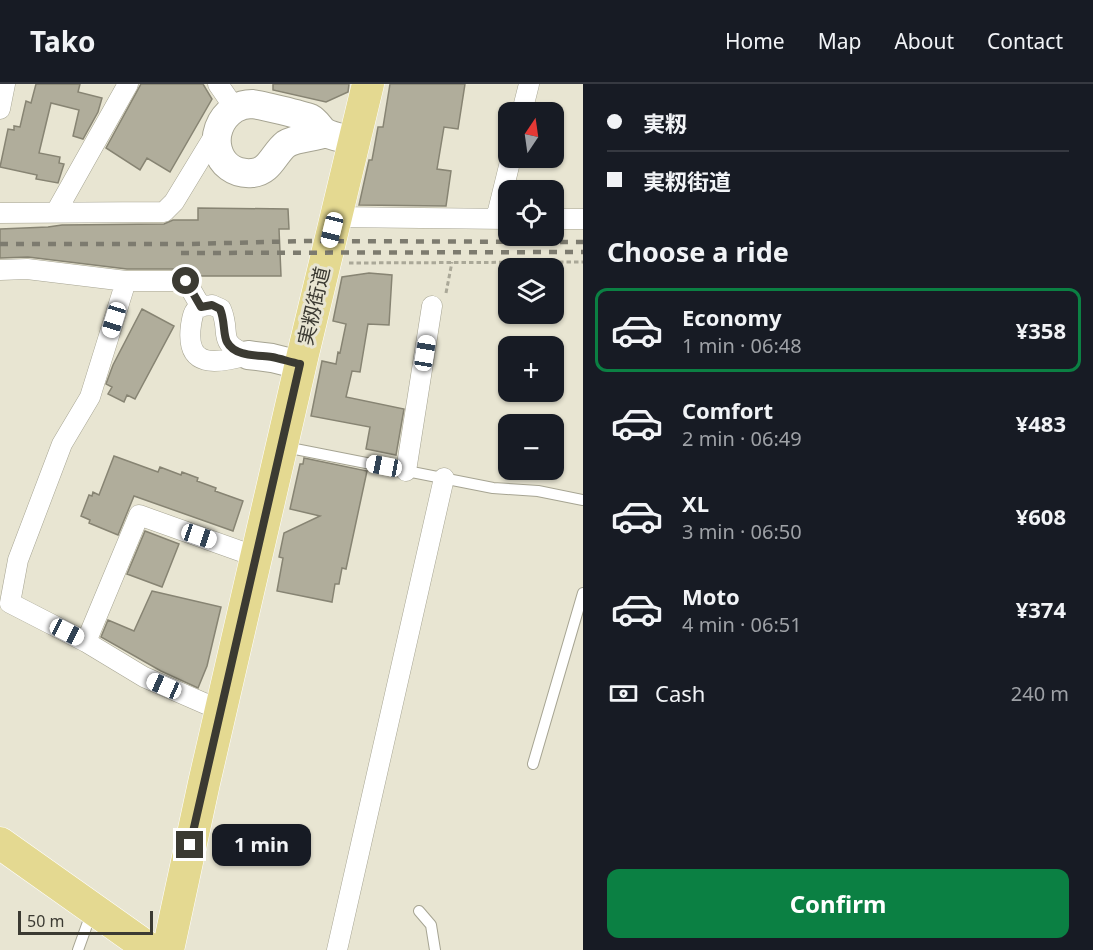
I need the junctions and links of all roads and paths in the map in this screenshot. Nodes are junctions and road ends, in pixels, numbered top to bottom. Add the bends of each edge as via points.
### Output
1 (5, 84) edge
2 (128, 84) edge
3 (218, 84) edge
4 (368, 84) edge
5 (530, 84) edge
6 (525, 102) edge
7 (236, 107) junction
8 (0, 109) edge
9 (216, 133) junction
10 (340, 137) junction
11 (56, 212) junction
12 (0, 213) edge
13 (335, 217) junction
14 (498, 219) edge
15 (564, 219) edge
16 (583, 219) edge
17 (452, 262) junction
18 (583, 262) edge
19 (338, 263) dead end
20 (0, 270) edge
21 (126, 281) junction
22 (432, 306) joint
23 (201, 307) junction
24 (248, 355) junction
25 (300, 364) junction
26 (281, 447) junction
27 (406, 471) junction
28 (444, 478) junction
29 (583, 500) edge
30 (256, 556) junction
31 (583, 593) edge
32 (86, 642) junction
33 (222, 711) junction
34 (533, 764) dead end
35 (0, 843) edge
36 (93, 909) junction
37 (419, 911) dead end
38 (78, 950) edge
39 (151, 950) edge
40 (168, 950) edge
41 (337, 950) edge
42 (435, 950) edge

1 - 8 street
2 - 11 street
3 - 7 street
4 - 10 main road, 実籾街道
5 - 6 street
7 - 9 street via 226,115
7 - 10 street via 250,104 310,118
9 - 10 street via 221,158 235,169 251,174 268,166 293,140
9 - 11 street via 164,212
10 - 13 main road, 実籾街道
11 - 12 street
13 - 14 street
13 - 25 main road, 実籾街道
15 - 16 street
17 - 18 path
17 - 19 path
17 - 22 path via 443,309
20 - 21 street via 27,269
21 - 23 street via 186,281
21 - 32 street via 90,397 62,444 18,560 10,603
22 - 27 street
23 - 24 street via 212,305 220,309 228,343
23 - 24 street via 194,313 189,340 198,358 231,360
24 - 25 street
25 - 26 main road, 実籾街道
26 - 27 lane
26 - 30 main road, 実籾街道
27 - 28 lane
28 - 29 lane
28 - 41 street
30 - 32 street via 139,515
30 - 33 main road, 実籾街道
31 - 34 lane
32 - 33 street via 144,677
33 - 40 main road, 実籾街道
35 - 36 main road
36 - 38 lane
36 - 39 main road
37 - 42 lane via 431,925

